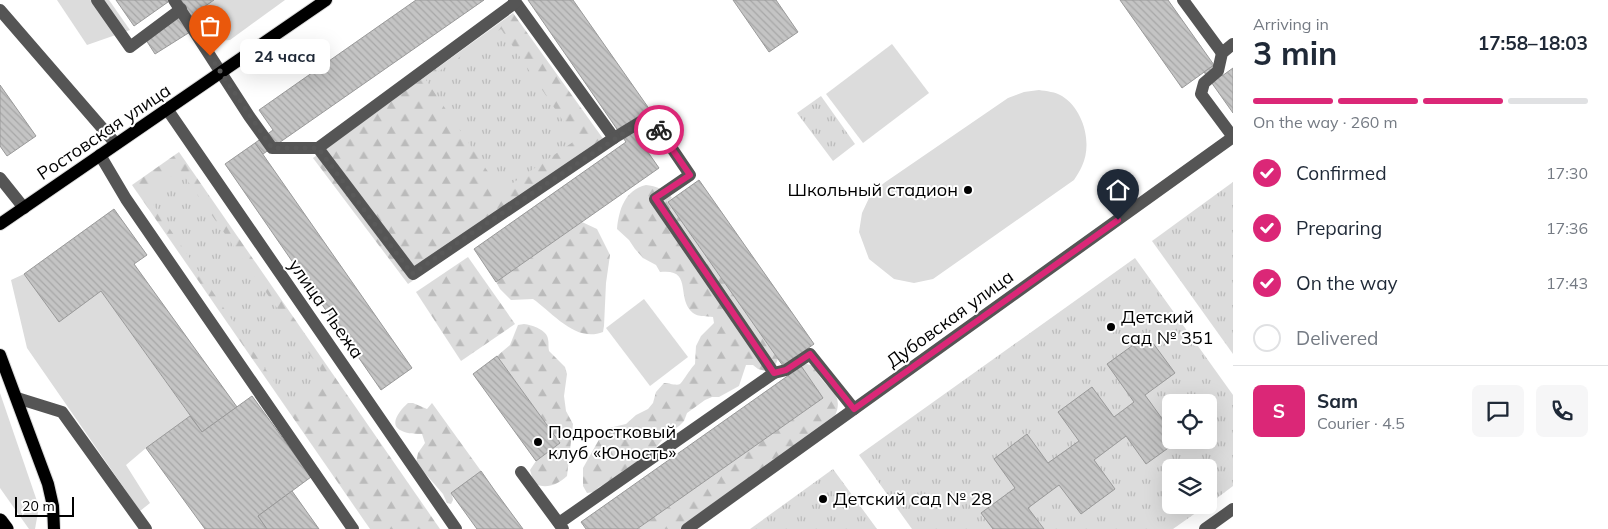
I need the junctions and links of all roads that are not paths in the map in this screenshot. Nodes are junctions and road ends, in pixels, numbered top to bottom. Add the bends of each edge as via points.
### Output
1 (97, 0) edge
2 (326, 0) edge
3 (1183, 0) edge
4 (514, 1) edge
5 (177, 5) edge
6 (0, 10) edge
7 (1233, 44) edge
8 (1222, 53) junction
9 (221, 72) junction
10 (167, 110) junction
11 (1233, 137) edge
12 (614, 138) junction
13 (116, 144) junction
14 (318, 148) junction
15 (100, 155) junction
16 (0, 178) edge
17 (24, 208) junction
18 (0, 224) edge
19 (0, 355) edge
20 (774, 373) junction
21 (17, 398) junction
22 (854, 409) junction
23 (521, 472) dead end
24 (1233, 509) edge
25 (0, 521) edge
26 (561, 526) edge
27 (6, 529) edge
28 (54, 529) edge
29 (146, 529) edge
30 (353, 529) edge
31 (456, 529) edge
32 (687, 529) edge
33 (1205, 529) edge

1 - 5 street via 130,47
2 - 9 main road, Ростовская улица
3 - 8 street
4 - 12 street
4 - 14 street
5 - 9 street
6 - 13 street
7 - 8 street
8 - 11 street via 1218,71 1204,83 1201,94
9 - 10 main road, Ростовская улица
9 - 14 street via 272,148
10 - 13 main road, Ростовская улица
10 - 31 street, улица Льежа
11 - 22 street, Дубовская улица
12 - 14 street via 412,274
12 - 20 street via 650,116 690,175 655,198
13 - 15 main road, Ростовская улица
15 - 17 main road, Ростовская улица
15 - 30 street via 126,199
16 - 17 street
17 - 18 main road, Ростовская улица
19 - 21 main road
20 - 22 street via 786,370 810,354
20 - 26 street
21 - 28 main road via 48,484
21 - 29 street via 62,412
22 - 32 street, Дубовская улица
23 - 26 street
24 - 33 street
25 - 27 highway

